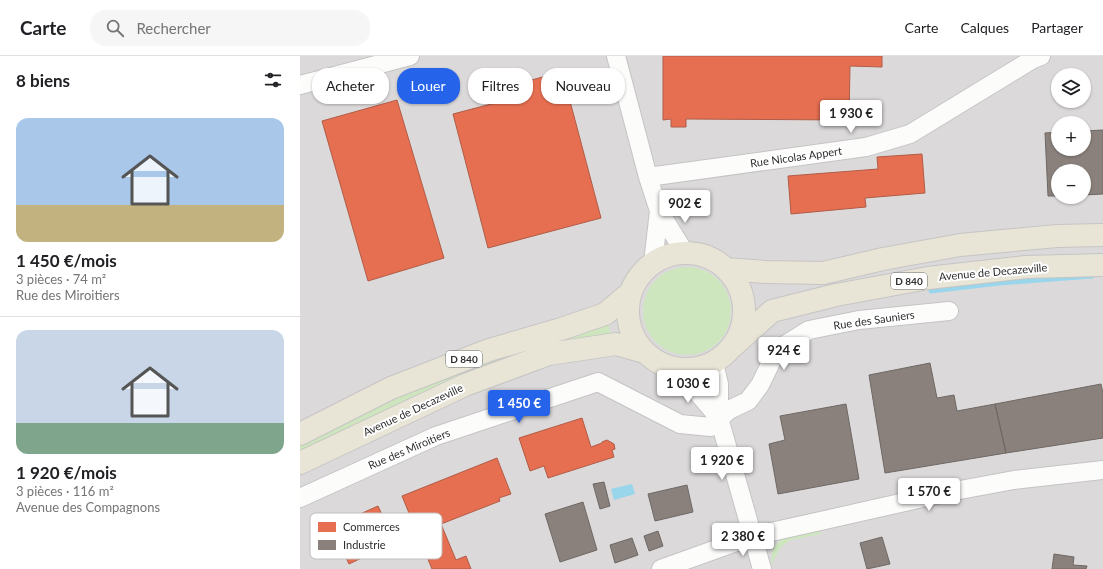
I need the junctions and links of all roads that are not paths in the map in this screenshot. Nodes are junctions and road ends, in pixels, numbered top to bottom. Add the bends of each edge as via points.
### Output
1 (410, 56) edge
2 (616, 56) edge
3 (1041, 56) edge
4 (300, 85) edge
5 (648, 177) junction
6 (659, 211) junction
7 (1103, 235) edge
8 (685, 253) junction
9 (653, 263) junction
10 (1103, 265) edge
11 (726, 269) junction
12 (630, 293) junction
13 (949, 311) dead end
14 (732, 347) junction
15 (644, 352) junction
16 (714, 363) junction
17 (683, 370) junction
18 (719, 418) junction
19 (300, 434) edge
20 (300, 463) edge
21 (1103, 470) edge
22 (300, 498) edge
23 (753, 536) junction
24 (661, 569) edge
25 (762, 569) edge

1 - 4 street
2 - 5 street
3 - 5 street, Rue Nicolas Appert via 910,134 866,147
5 - 6 street
6 - 8 street
6 - 9 street
7 - 11 main road, D 840 via 1057,236 960,245 823,273
8 - 9 main road via 663,257
8 - 11 main road via 707,257
9 - 12 main road via 639,276
10 - 14 main road, Avenue de Decazeville / D 840 via 1026,267 928,278 836,295 772,311
11 - 14 main road via 738,286 744,307 742,328
12 - 15 main road via 627,314 629,325 632,335
12 - 19 main road, D 840 via 605,314 489,350 391,388
13 - 18 street, Rue des Sauniers via 859,320 809,330 778,350 760,386 748,400
14 - 16 main road
15 - 17 main road via 662,365
15 - 20 main road, Avenue de Decazeville / D 840 via 616,344 549,354 465,384
16 - 17 main road
16 - 18 street via 718,384
17 - 18 street via 696,391
18 - 22 street, Rue des Miroitiers via 711,427 680,424 598,382 436,436
18 - 23 street
21 - 23 street via 1014,480 949,492
23 - 24 street
23 - 25 street

